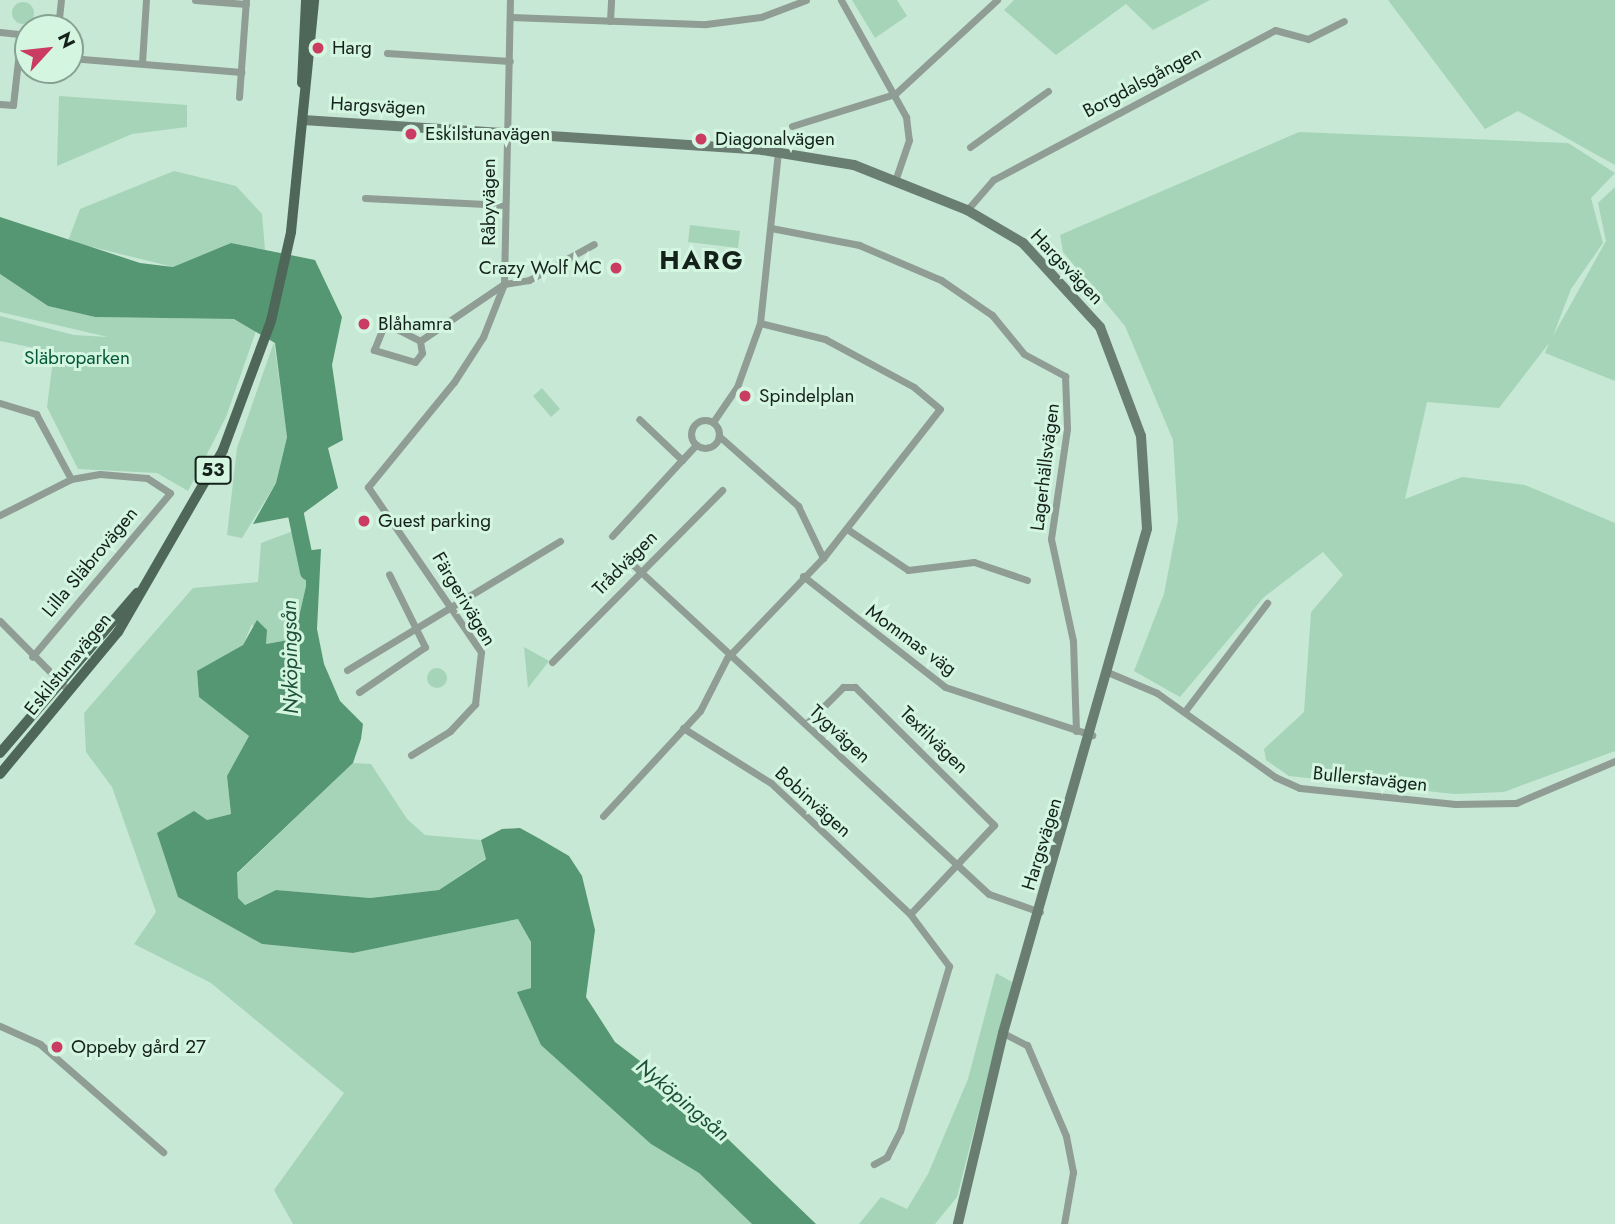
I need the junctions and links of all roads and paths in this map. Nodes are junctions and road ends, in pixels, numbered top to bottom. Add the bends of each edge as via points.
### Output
1 (146, 0) edge
2 (195, 0) edge
3 (306, 0) edge
4 (314, 0) edge
5 (510, 0) edge
6 (611, 0) edge
7 (806, 0) edge
8 (841, 0) edge
9 (997, 0) edge
10 (246, 2) edge
11 (511, 17) junction
12 (610, 21) junction
13 (1344, 21) dead end
14 (387, 53) dead end
15 (84, 59) edge
16 (510, 61) junction
17 (142, 63) junction
18 (241, 72) junction
19 (16, 84) edge
20 (1048, 91) dead end
21 (895, 94) junction
22 (239, 97) dead end
23 (0, 104) edge
24 (303, 120) junction
25 (792, 127) dead end
26 (506, 132) junction
27 (970, 147) dead end
28 (778, 151) junction
29 (896, 178) junction
30 (365, 198) dead end
31 (505, 205) junction
32 (967, 210) junction
33 (771, 228) junction
34 (594, 244) dead end
35 (504, 284) junction
36 (760, 323) junction
37 (420, 341) junction
38 (0, 403) edge
39 (639, 419) dead end
40 (713, 422) junction
41 (719, 436) junction
42 (696, 445) junction
43 (682, 460) junction
44 (71, 479) junction
45 (368, 487) joint
46 (722, 490) dead end
47 (0, 515) edge
48 (847, 529) junction
49 (612, 536) dead end
50 (560, 541) dead end
51 (823, 558) junction
52 (629, 561) dead end
53 (157, 570) junction
54 (639, 571) junction
55 (389, 574) dead end
56 (803, 576) junction
57 (1027, 580) dead end
58 (1266, 603) dead end
59 (453, 608) junction
60 (0, 621) edge
61 (422, 629) junction
62 (32, 657) junction
63 (727, 658) junction
64 (552, 662) dead end
65 (347, 670) dead end
66 (1105, 671) junction
67 (60, 683) junction
68 (70, 690) junction
69 (359, 692) dead end
70 (1185, 711) junction
71 (807, 723) junction
72 (683, 728) junction
73 (1076, 732) junction
74 (1093, 736) junction
75 (0, 753) edge
76 (411, 755) dead end
77 (1615, 761) edge
78 (0, 774) edge
79 (603, 816) dead end
80 (958, 866) junction
81 (1040, 912) junction
82 (910, 914) junction
83 (0, 1026) edge
84 (1003, 1033) junction
85 (163, 1152) dead end
86 (874, 1164) dead end
87 (958, 1224) edge
88 (1064, 1224) edge

1 - 17 street
2 - 10 street
3 - 24 main road, Eskilstunavägen / 53
4 - 24 main road, Eskilstunavägen / 53
5 - 11 street, Råbyvägen
6 - 12 street
7 - 12 street via 761,17 706,24
8 - 21 street
9 - 21 street
10 - 18 street
11 - 12 street
11 - 16 street, Råbyvägen
13 - 32 street, Borgdalsgången via 1308,39 1275,30 993,180
14 - 16 street
15 - 17 street
16 - 26 street, Råbyvägen
17 - 18 street
18 - 22 street
19 - 23 street via 13,105
20 - 27 street
21 - 25 street
21 - 29 street via 909,140
24 - 26 street, Hargsvägen
24 - 53 main road, Eskilstunavägen / 53 via 291,232 257,364 223,450
26 - 28 street, Hargsvägen
26 - 31 street, Råbyvägen
28 - 29 street, Hargsvägen
28 - 33 street
29 - 32 street, Hargsvägen
30 - 31 street
31 - 35 street, Råbyvägen
32 - 66 street, Hargsvägen via 1023,243 1063,282 1100,327 1125,380 1141,436 1147,529
33 - 36 street
33 - 73 street, Lagerhällsvägen via 859,245 941,280 992,315 1024,354 1065,376 1067,429 1051,539 1073,640
34 - 35 street via 529,280
35 - 37 street
35 - 45 street, Råbyvägen via 483,337 454,382
36 - 40 street via 737,387
36 - 48 street via 825,340 914,387 940,409
37 - 37 street via 385,323 374,350 415,362 422,353
38 - 44 street via 36,414
39 - 43 street
40 - 41 street
40 - 42 street via 692,427
41 - 42 street via 712,446
41 - 51 street via 798,506
42 - 43 street
43 - 49 street
44 - 47 street
44 - 62 street, Lilla Släbrovägen via 123,473 168,488
45 - 59 street, Färgerivägen via 372,501 401,528
46 - 54 street, Trådvägen
48 - 51 street
48 - 57 street via 908,570 974,562
50 - 59 street
51 - 56 street
52 - 54 street, Tygvägen
53 - 67 main road, Eskilstunavägen / 53
53 - 68 main road, Eskilstunavägen / 53 via 118,632
54 - 63 street, Tygvägen
54 - 64 street, Trådvägen
55 - 61 street
56 - 63 street
56 - 73 street, Mommas väg via 946,687
58 - 70 street
59 - 61 street
59 - 76 street, Färgerivägen via 481,652 475,704 450,731
60 - 62 street
61 - 65 street
61 - 69 street via 425,647 418,655
62 - 67 street
63 - 71 street, Tygvägen
63 - 72 street via 700,711
66 - 70 street, Bullerstavägen
66 - 74 street, Hargsvägen
67 - 68 street
67 - 75 main road, Eskilstunavägen / 53
68 - 78 main road, Eskilstunavägen / 53
70 - 77 street, Bullerstavägen via 1275,777 1300,788 1455,804 1516,803
71 - 80 street, Tygvägen
71 - 80 street, Textilvägen via 843,687 865,696 994,825
72 - 79 street
72 - 82 street, Bobinvägen via 771,783
73 - 74 street, Mommas väg
74 - 81 street, Hargsvägen
80 - 81 street, Tygvägen via 989,894
80 - 82 street
81 - 84 street, Hargsvägen
82 - 86 street, Bobinvägen via 949,966 900,1130 887,1157
83 - 85 street via 40,1044
84 - 87 street, Hargsvägen
84 - 88 street via 1027,1045 1066,1136 1073,1172

